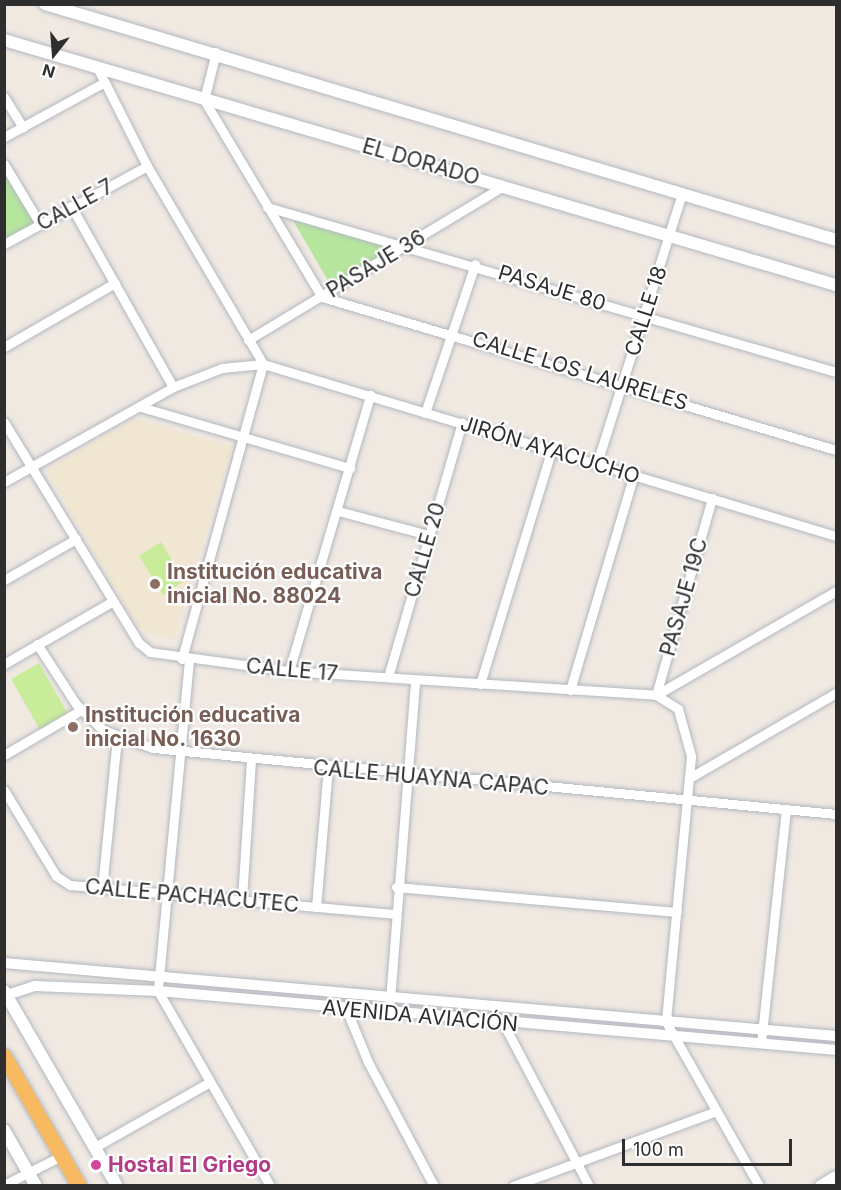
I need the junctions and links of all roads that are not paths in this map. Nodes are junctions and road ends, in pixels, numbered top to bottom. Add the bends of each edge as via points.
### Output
1 (45, 4) edge
2 (4, 40) edge
3 (216, 52) junction
4 (97, 67) junction
5 (103, 83) junction
6 (4, 97) edge
7 (204, 100) junction
8 (23, 128) junction
9 (4, 137) edge
10 (4, 164) edge
11 (147, 166) junction
12 (503, 186) junction
13 (682, 194) junction
14 (71, 206) junction
15 (267, 207) junction
16 (40, 224) junction
17 (671, 234) junction
18 (837, 240) edge
19 (4, 244) edge
20 (408, 246) junction
21 (475, 264) junction
22 (115, 283) junction
23 (837, 285) edge
24 (322, 297) junction
25 (642, 315) junction
26 (453, 333) junction
27 (248, 340) junction
28 (4, 347) edge
29 (264, 364) junction
30 (837, 372) edge
31 (623, 384) junction
32 (173, 387) junction
33 (370, 395) junction
34 (141, 407) junction
35 (425, 413) junction
36 (4, 422) edge
37 (462, 423) junction
38 (243, 437) junction
39 (552, 449) junction
40 (837, 450) edge
41 (597, 463) junction
42 (31, 466) junction
43 (350, 468) junction
44 (634, 474) junction
45 (4, 482) edge
46 (712, 498) junction
47 (338, 512) junction
48 (428, 535) junction
49 (837, 536) edge
50 (76, 539) junction
51 (4, 580) edge
52 (837, 591) edge
53 (113, 601) junction
54 (37, 644) junction
55 (185, 660) junction
56 (4, 664) edge
57 (289, 671) junction
58 (388, 677) junction
59 (415, 681) junction
60 (480, 684) junction
61 (570, 690) junction
62 (837, 693) edge
63 (656, 695) junction
64 (81, 710) junction
65 (117, 738) junction
66 (180, 752) junction
67 (4, 755) edge
68 (251, 761) junction
69 (327, 768) junction
70 (411, 777) junction
71 (691, 777) junction
72 (4, 790) edge
73 (689, 802) junction
74 (786, 809) junction
75 (837, 814) edge
76 (396, 887) junction
77 (102, 888) junction
78 (165, 893) junction
79 (242, 899) junction
80 (316, 907) junction
81 (677, 912) junction
82 (394, 914) junction
83 (4, 963) edge
84 (158, 976) junction
85 (158, 991) junction
86 (5, 994) edge
87 (388, 995) junction
88 (347, 1011) junction
89 (388, 1013) junction
90 (666, 1022) junction
91 (503, 1023) junction
92 (762, 1029) junction
93 (837, 1036) edge
94 (675, 1037) junction
95 (761, 1043) junction
96 (837, 1050) edge
97 (4, 1056) edge
98 (210, 1082) junction
99 (717, 1111) junction
100 (4, 1130) edge
101 (95, 1147) junction
102 (61, 1156) junction
103 (575, 1161) junction
104 (837, 1177) edge
105 (32, 1180) edge
106 (4, 1185) edge
107 (79, 1185) edge
108 (117, 1185) edge
109 (270, 1185) edge
110 (434, 1185) edge
111 (513, 1185) edge
112 (589, 1185) edge
113 (759, 1185) edge
114 (821, 1185) edge

1 - 3 main road
2 - 4 main road, EL DORADO
3 - 7 street
3 - 13 main road
4 - 5 street
4 - 7 main road, EL DORADO
5 - 8 street
5 - 11 street
6 - 8 street
7 - 12 main road, EL DORADO
7 - 15 street
8 - 9 street
10 - 16 street
11 - 14 street, CALLE 7
11 - 27 street
12 - 17 main road, EL DORADO
12 - 20 street, PASAJE 36
13 - 17 street, CALLE 18
13 - 18 main road
14 - 16 street, CALLE 7
14 - 22 street
15 - 20 street, PASAJE 80
15 - 24 street
16 - 19 street, CALLE 7
17 - 23 main road, EL DORADO
17 - 25 street, CALLE 18
20 - 21 street, PASAJE 80
20 - 24 street, PASAJE 36
21 - 25 street, PASAJE 80
21 - 26 street
22 - 28 street
22 - 32 street
24 - 26 street, CALLE LOS LAURELES
24 - 27 street, PASAJE 36
25 - 30 street, PASAJE 80
25 - 31 street, CALLE 18
26 - 31 street, CALLE LOS LAURELES
26 - 35 street
27 - 29 street
29 - 32 street via 222,369
29 - 33 street, JIRÓN AYACUCHO
29 - 38 street
31 - 40 street, CALLE LOS LAURELES
31 - 41 street, CALLE 18
32 - 34 street
33 - 35 street, JIRÓN AYACUCHO
33 - 43 street
34 - 38 street
34 - 42 street
35 - 37 street, JIRÓN AYACUCHO
36 - 42 street, CALLE 17
37 - 39 street, JIRÓN AYACUCHO
37 - 48 street, CALLE 20
38 - 43 street
38 - 55 street
39 - 41 street, JIRÓN AYACUCHO
39 - 60 street
41 - 44 street, JIRÓN AYACUCHO
42 - 45 street
42 - 50 street, CALLE 17
43 - 47 street
44 - 46 street, JIRÓN AYACUCHO
44 - 61 street
46 - 49 street, JIRÓN AYACUCHO
46 - 63 street, PASAJE 19C
47 - 48 street
47 - 57 street
48 - 58 street, CALLE 20
50 - 51 street
50 - 53 street, CALLE 17
52 - 63 street
53 - 54 street
53 - 55 street, CALLE 17 via 139,643 157,654
54 - 56 street
54 - 64 street, CALLE HUAYNA CAPAC
55 - 57 street, CALLE 17
55 - 66 street
57 - 58 street, CALLE 17
58 - 59 street, CALLE 17
59 - 60 street, CALLE 17
59 - 70 street
60 - 61 street, CALLE 17
61 - 63 street, CALLE 17
62 - 71 street
63 - 71 street via 678,709 686,725
64 - 65 street, CALLE HUAYNA CAPAC
64 - 67 street
65 - 66 street, CALLE HUAYNA CAPAC
65 - 77 street
66 - 68 street, CALLE HUAYNA CAPAC
66 - 78 street
68 - 69 street, CALLE HUAYNA CAPAC
68 - 79 street
69 - 70 street, CALLE HUAYNA CAPAC
69 - 80 street
70 - 73 street, CALLE HUAYNA CAPAC
70 - 76 street
71 - 73 street
72 - 77 street, CALLE PACHACUTEC via 56,876 70,885
73 - 74 street, CALLE HUAYNA CAPAC
73 - 81 street
74 - 75 street, CALLE HUAYNA CAPAC
74 - 92 street
76 - 81 street
76 - 82 street
77 - 78 street, CALLE PACHACUTEC
78 - 79 street, CALLE PACHACUTEC
78 - 84 street
79 - 80 street, CALLE PACHACUTEC
80 - 82 street, CALLE PACHACUTEC
81 - 90 street
82 - 87 street
83 - 84 street, AVENIDA AVIACIÓN
84 - 85 street
84 - 87 street, AVENIDA AVIACIÓN
85 - 86 street, AVENIDA AVIACIÓN via 35,986
85 - 88 street, AVENIDA AVIACIÓN
85 - 98 street
86 - 101 main road
87 - 89 street
87 - 90 street, AVENIDA AVIACIÓN
88 - 89 street, AVENIDA AVIACIÓN
88 - 110 street via 368,1062
89 - 91 street, AVENIDA AVIACIÓN
90 - 92 street, AVENIDA AVIACIÓN
90 - 94 street
91 - 94 street, AVENIDA AVIACIÓN
91 - 103 street
92 - 93 street, AVENIDA AVIACIÓN
92 - 95 street
94 - 95 street, AVENIDA AVIACIÓN
94 - 99 street
95 - 96 street, AVENIDA AVIACIÓN
97 - 102 highway
98 - 101 street
98 - 109 street
99 - 103 street
99 - 113 street
100 - 105 main road
101 - 108 main road
102 - 105 street
102 - 107 highway
103 - 111 street
103 - 112 street
104 - 114 main road
105 - 106 street

